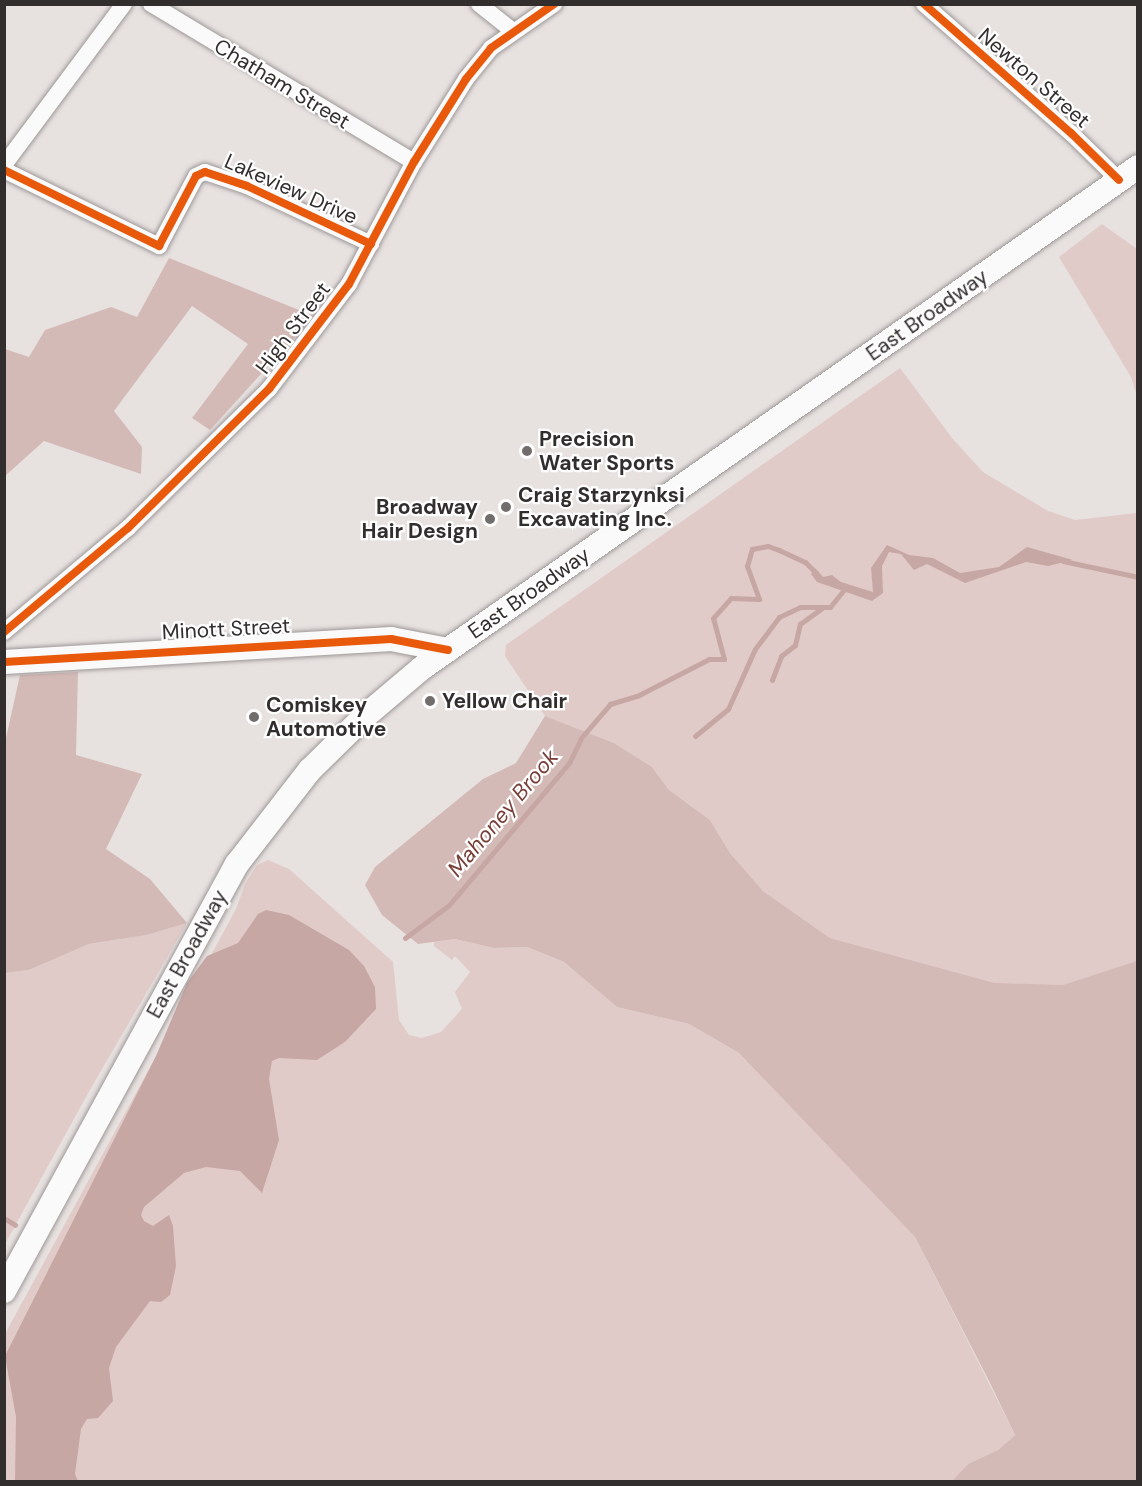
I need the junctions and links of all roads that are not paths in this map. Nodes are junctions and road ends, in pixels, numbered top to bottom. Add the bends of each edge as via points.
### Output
1 (124, 4) edge
2 (151, 4) edge
3 (479, 4) edge
4 (554, 4) edge
5 (924, 4) edge
6 (513, 32) junction
7 (414, 162) junction
8 (4, 165) edge
9 (4, 170) edge
10 (1128, 173) edge
11 (371, 244) junction
12 (4, 632) edge
13 (448, 650) junction
14 (4, 662) edge
15 (4, 1291) edge

1 - 8 street
2 - 7 street, Chatham Street
3 - 6 street
4 - 6 street, High Street
5 - 10 street, Newton Street via 1071,132
6 - 7 street, High Street via 491,48 466,79
7 - 11 street, High Street
9 - 11 street, Lakeview Drive via 159,246 196,176 205,172 247,186
10 - 13 main road, East Broadway
11 - 12 street, High Street via 308,342 237,424 87,566
13 - 14 main road, Minott Street via 391,639
13 - 15 main road, East Broadway via 364,717 310,770 237,864

